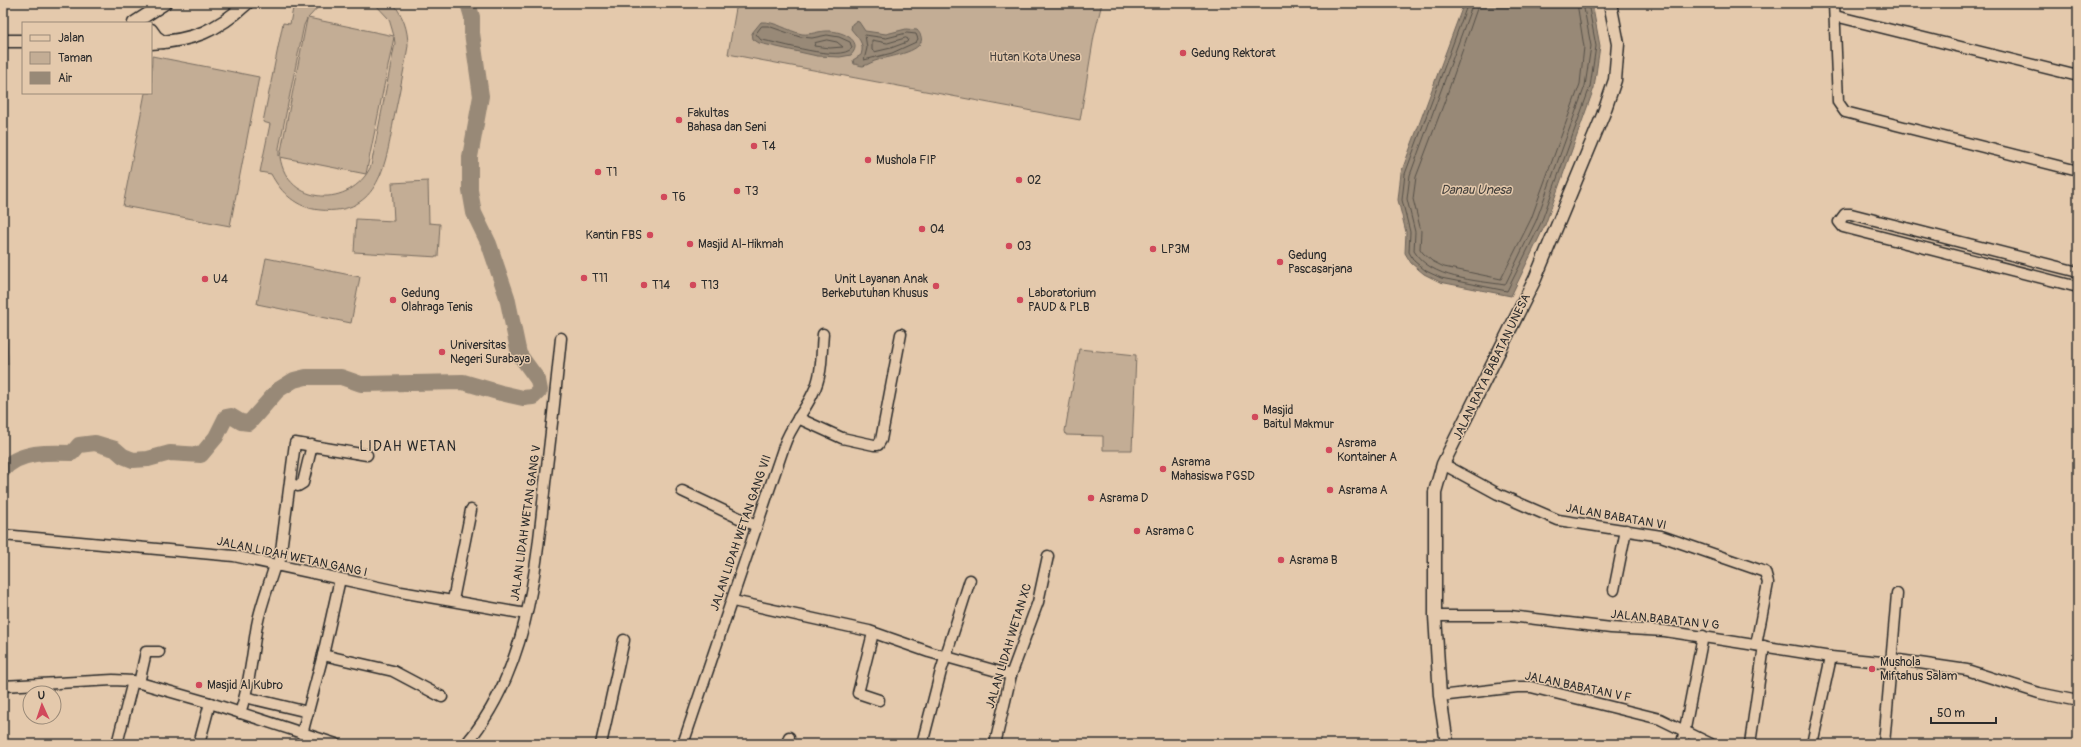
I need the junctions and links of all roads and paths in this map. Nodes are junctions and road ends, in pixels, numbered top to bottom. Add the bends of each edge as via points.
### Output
1 (165, 3) edge
2 (247, 3) edge
3 (1610, 3) edge
4 (1834, 3) edge
5 (1835, 16) junction
6 (148, 19) edge
7 (138, 22) edge
8 (152, 32) edge
9 (3, 41) edge
10 (22, 41) edge
11 (157, 42) edge
12 (2078, 76) edge
13 (2078, 171) edge
14 (2078, 272) edge
15 (2076, 287) edge
16 (823, 334) dead end
17 (901, 334) dead end
18 (561, 338) dead end
19 (798, 418) junction
20 (312, 445) junction
21 (367, 455) dead end
22 (1443, 464) junction
23 (291, 484) junction
24 (682, 491) dead end
25 (471, 510) dead end
26 (756, 526) junction
27 (1626, 530) junction
28 (3, 535) edge
29 (1048, 556) dead end
30 (277, 566) junction
31 (340, 579) junction
32 (970, 580) dead end
33 (1614, 590) dead end
34 (1897, 594) dead end
35 (453, 600) junction
36 (732, 601) junction
37 (526, 614) junction
38 (1435, 616) junction
39 (874, 633) junction
40 (1703, 636) junction
41 (624, 640) dead end
42 (1760, 645) junction
43 (159, 652) dead end
44 (323, 655) junction
45 (946, 657) junction
46 (1830, 657) junction
47 (1892, 661) junction
48 (1011, 675) junction
49 (136, 682) junction
50 (3, 686) edge
51 (1440, 696) junction
52 (245, 697) junction
53 (442, 697) dead end
54 (879, 700) dead end
55 (2078, 700) edge
56 (210, 703) junction
57 (240, 712) junction
58 (308, 712) junction
59 (1685, 730) junction
60 (302, 734) junction
61 (317, 742) edge
62 (117, 744) edge
63 (199, 744) edge
64 (336, 744) edge
65 (466, 744) edge
66 (601, 744) edge
67 (683, 744) edge
68 (922, 744) edge
69 (995, 744) edge
70 (1447, 744) edge
71 (1682, 744) edge
72 (1711, 744) edge
73 (1750, 744) edge
74 (1812, 744) edge
75 (1884, 744) edge

1 - 6 main road
2 - 11 main road via 215,29 192,38
3 - 22 main road, JALAN RAYA BABATAN UNESA via 1618,44 1615,80 1603,115 1536,279
4 - 5 street
5 - 12 street
5 - 13 street via 1838,102 1845,112
6 - 7 main road
8 - 11 main road
9 - 10 main road
14 - 15 street
14 - 15 street via 1851,214 1845,214 1839,222 1843,227
16 - 19 street, JALAN LIDAH WETAN GANG VII via 818,381
17 - 19 street via 882,440 878,444 874,446 842,438
18 - 37 street, JALAN LIDAH WETAN GANG V via 542,512 531,596
19 - 26 street, JALAN LIDAH WETAN GANG VII via 785,444
20 - 21 street
20 - 23 street via 303,483 298,486
20 - 23 street via 298,442 294,444
22 - 27 street, JALAN BABATAN VI via 1498,494 1558,520
22 - 38 main road, JALAN RAYA BABATAN UNESA via 1435,492
23 - 30 street
24 - 26 street
25 - 35 street
26 - 36 street, JALAN LIDAH WETAN GANG VII
27 - 33 street
27 - 42 street, JALAN BABATAN VI via 1661,536 1765,572 1768,583
28 - 30 street, JALAN LIDAH WETAN GANG I via 212,553
29 - 48 street, JALAN LIDAH WETAN XC via 1038,602
30 - 31 street, JALAN LIDAH WETAN GANG I
30 - 52 street via 261,609
31 - 35 street, JALAN LIDAH WETAN GANG I
31 - 44 street
32 - 45 street
34 - 47 street
35 - 37 street, JALAN LIDAH WETAN GANG I
36 - 39 street
36 - 67 street, JALAN LIDAH WETAN GANG VII
37 - 65 street, JALAN LIDAH WETAN GANG V via 518,648 502,690 480,727
38 - 40 street, JALAN BABATAN V G via 1510,616
38 - 51 main road, JALAN RAYA BABATAN UNESA
39 - 45 street
39 - 54 street via 858,693
40 - 42 street, JALAN BABATAN V G
40 - 59 street
41 - 66 street
42 - 46 street, JALAN BABATAN V G
42 - 73 street, JALAN BABATAN VI
43 - 49 street via 146,652
44 - 53 street via 393,671
44 - 58 street
45 - 48 street
45 - 68 street
46 - 47 street, JALAN BABATAN V G
46 - 74 street
47 - 55 street, JALAN BABATAN V G via 1967,670 2039,693
47 - 75 street
48 - 69 street, JALAN LIDAH WETAN XC
49 - 50 street via 113,680
49 - 56 street
49 - 62 street
51 - 59 street, JALAN BABATAN V F via 1530,687 1660,719
51 - 70 main road, JALAN RAYA BABATAN UNESA
52 - 57 street
52 - 58 street
56 - 57 street
56 - 63 street
57 - 60 street
58 - 60 street
59 - 71 street
59 - 72 street, JALAN BABATAN V F
60 - 61 street
61 - 64 street

